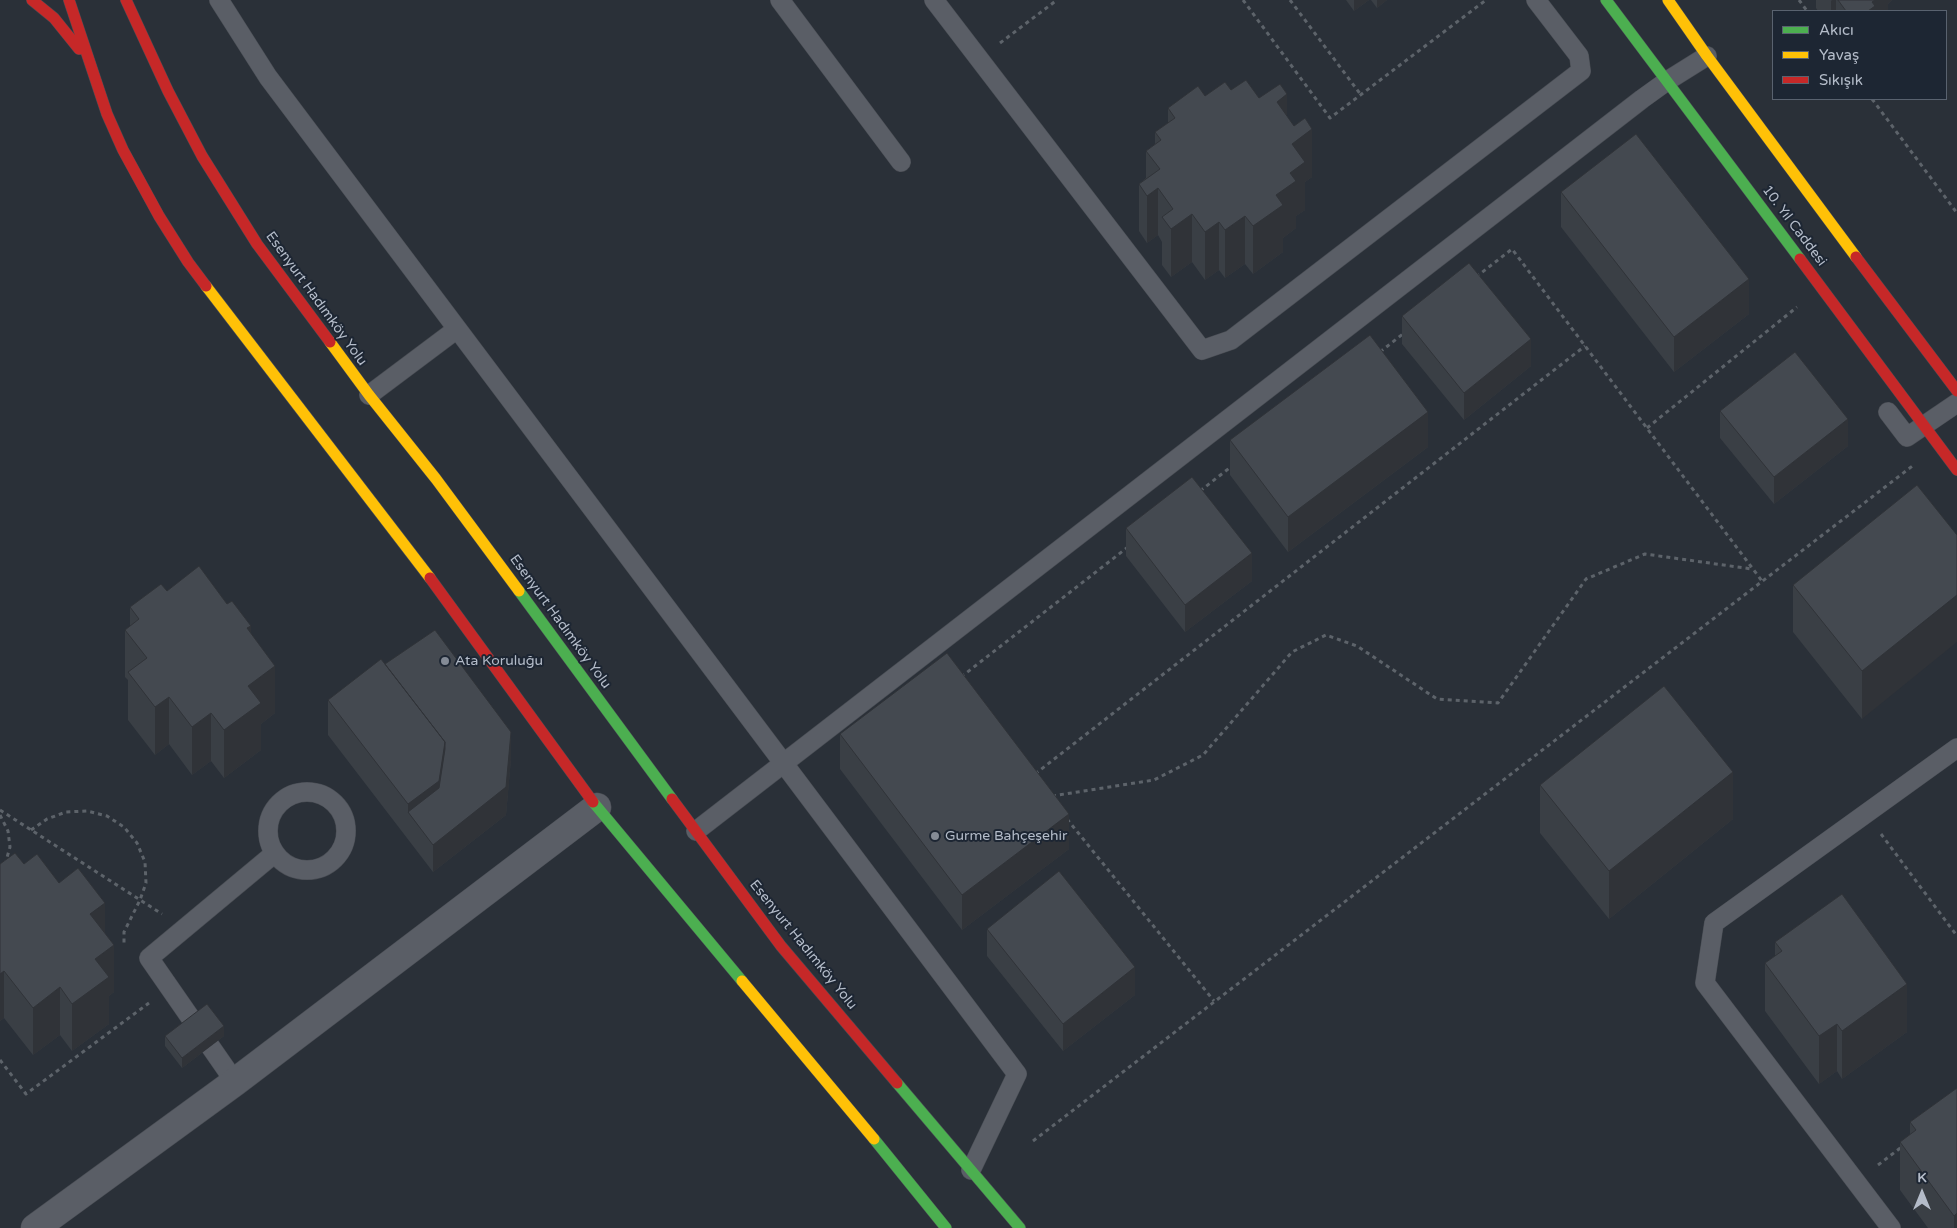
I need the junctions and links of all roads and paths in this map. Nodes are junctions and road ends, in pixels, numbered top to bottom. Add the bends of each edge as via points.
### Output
1 (32, 0) edge
2 (69, 0) edge
3 (126, 0) edge
4 (140, 0) edge
5 (219, 0) edge
6 (780, 0) edge
7 (934, 0) edge
8 (1058, 0) edge
9 (1243, 0) edge
10 (1290, 0) edge
11 (1486, 0) edge
12 (1536, 0) edge
13 (1606, 0) edge
14 (1668, 0) edge
15 (139, 31) junction
16 (1707, 56) junction
17 (979, 58) junction
18 (89, 61) junction
19 (1667, 81) junction
20 (1361, 95) junction
21 (1873, 100) edge
22 (901, 162) dead end
23 (1957, 213) edge
24 (1473, 279) edge
25 (1821, 287) junction
26 (1410, 328) edge
27 (457, 330) junction
28 (1585, 346) junction
29 (1379, 352) edge
30 (1957, 390) edge
31 (369, 395) junction
32 (1957, 403) edge
33 (1888, 412) dead end
34 (1924, 426) junction
35 (1647, 428) junction
36 (1938, 445) junction
37 (1238, 462) edge
38 (1957, 470) edge
39 (1199, 492) edge
40 (1128, 547) edge
41 (1752, 569) junction
42 (1762, 581) junction
43 (956, 680) edge
44 (1957, 748) edge
45 (784, 763) junction
46 (1038, 782) edge
47 (1055, 804) edge
48 (597, 807) junction
49 (0, 810) edge
50 (1062, 812) edge
51 (1866, 814) junction
52 (0, 815) edge
53 (31, 830) junction
54 (696, 831) junction
55 (275, 853) junction
56 (3, 867) edge
57 (140, 900) junction
58 (184, 928) junction
59 (1957, 936) edge
60 (124, 949) dead end
61 (170, 988) junction
62 (1214, 1001) junction
63 (0, 1060) edge
64 (235, 1082) junction
65 (1910, 1140) edge
66 (1033, 1141) dead end
67 (971, 1170) junction
68 (1855, 1182) junction
69 (35, 1228) edge
70 (946, 1228) edge
71 (1020, 1228) edge
72 (1891, 1228) edge

1 - 18 main road via 54,18
2 - 18 main road
3 - 15 main road, Esenyurt Hadımköy Yolu
4 - 15 main road
5 - 27 lane via 268,77
6 - 22 lane
7 - 17 lane
8 - 17 path
9 - 20 path via 1330,118
10 - 20 path
11 - 20 path
12 - 17 lane via 1579,56 1581,71 1231,340 1202,350
13 - 19 main road, 10. Yıl Caddesi
14 - 16 main road
15 - 31 main road, Esenyurt Hadımköy Yolu via 202,156 257,244
16 - 19 lane
16 - 30 main road
18 - 48 main road via 123,150 188,262 396,532
19 - 25 main road, 10. Yıl Caddesi
19 - 45 lane
21 - 23 path
24 - 28 path via 1512,249
25 - 34 main road, 10. Yıl Caddesi
25 - 35 path
26 - 29 path
27 - 31 lane
27 - 45 lane
28 - 35 path
28 - 46 path via 1032,775
31 - 54 main road, Esenyurt Hadımköy Yolu via 436,479
32 - 34 lane
33 - 34 lane via 1907,437
34 - 36 main road, 10. Yıl Caddesi
35 - 41 path
36 - 38 main road, 10. Yıl Caddesi
36 - 42 path
37 - 39 path
40 - 43 path
41 - 42 path
41 - 47 path via 1645,554 1586,579 1498,703 1437,699 1356,646 1326,635 1292,652 1203,755 1154,780 1049,797
42 - 62 path
44 - 51 lane
45 - 54 lane
45 - 67 lane via 1017,1074
48 - 64 street
48 - 70 main road
49 - 53 path
50 - 62 path
51 - 59 path
51 - 68 lane via 1714,923 1706,983
52 - 56 path via 8,831 10,847
53 - 57 path
53 - 57 path via 66,812 87,811 107,816 124,827 140,849 145,862 146,883
54 - 67 main road, Esenyurt Hadımköy Yolu via 781,946
55 - 55 lane via 297,868 323,867 342,849 346,836 341,811 332,801 310,792 286,799 271,817 268,830
55 - 58 lane
57 - 58 path
57 - 60 path via 124,932
58 - 61 lane via 148,958
61 - 63 path via 26,1094
61 - 64 lane
62 - 66 path
64 - 69 street
65 - 68 path
67 - 71 main road, Esenyurt Hadımköy Yolu
68 - 72 lane

